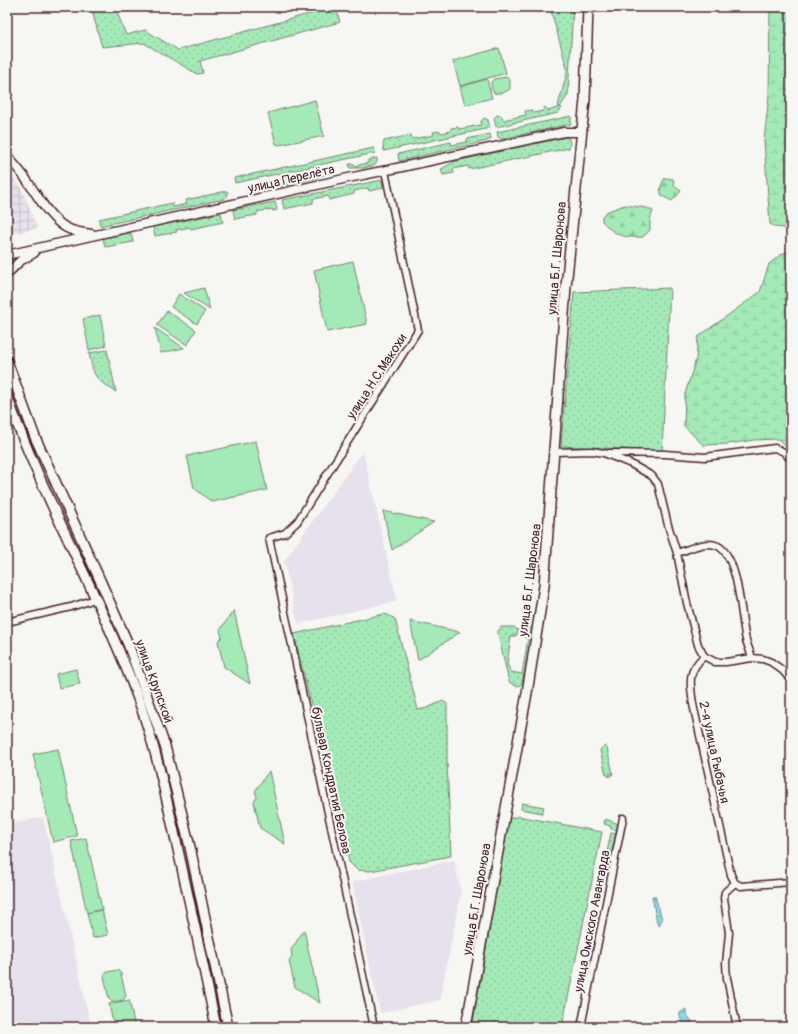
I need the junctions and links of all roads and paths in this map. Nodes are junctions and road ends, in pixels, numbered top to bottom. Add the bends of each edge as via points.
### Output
1 (588, 7) edge
2 (581, 132) junction
3 (7, 156) edge
4 (385, 171) junction
5 (97, 235) junction
6 (48, 247) junction
7 (7, 255) edge
8 (7, 274) edge
9 (7, 361) edge
10 (7, 396) edge
11 (554, 452) junction
12 (604, 453) junction
13 (791, 460) edge
14 (269, 538) joint
15 (678, 553) junction
16 (106, 593) junction
17 (95, 598) junction
18 (7, 622) edge
19 (704, 656) junction
20 (752, 658) junction
21 (791, 680) edge
22 (623, 818) dead end
23 (791, 882) edge
24 (735, 883) junction
25 (216, 1027) edge
26 (228, 1027) edge
27 (374, 1027) edge
28 (466, 1027) edge
29 (581, 1027) edge
30 (737, 1027) edge

1 - 2 main road, улица Б.Г. Шаронова via 586,82
2 - 4 street, улица Перелёта via 564,132
2 - 11 main road, улица Б.Г. Шаронова
3 - 5 street via 54,218 73,231
4 - 5 street, улица Перелёта
4 - 14 street, улица Н.С.Макохи via 418,330 297,522 285,533
5 - 6 street, улица Перелёта
6 - 7 street, улица Перелёта
6 - 8 street via 20,261
9 - 16 main road, улица Крупской via 35,436
10 - 17 main road, улица Крупской via 24,442
11 - 12 street
11 - 28 main road, улица Б.Г. Шаронова via 542,605
12 - 13 street via 705,457 775,448 784,452
12 - 15 street via 645,471 658,484 668,526
14 - 27 street, бульвар Кондратия Белова
15 - 19 street via 687,602 698,645
15 - 20 street via 703,544 719,546 726,552 735,574 745,637
16 - 17 street
16 - 26 main road, улица Крупской via 131,651 165,746 190,847
17 - 18 street via 71,608
17 - 25 main road, улица Крупской via 140,703 154,748
19 - 20 street via 715,662
19 - 24 street, 2-я улица Рыбачья via 696,663 692,672 693,704 731,876
20 - 21 street via 771,662
22 - 29 street, улица Омского Авангарда
23 - 24 street via 740,886
24 - 30 street via 725,892 724,898 729,933 727,978

